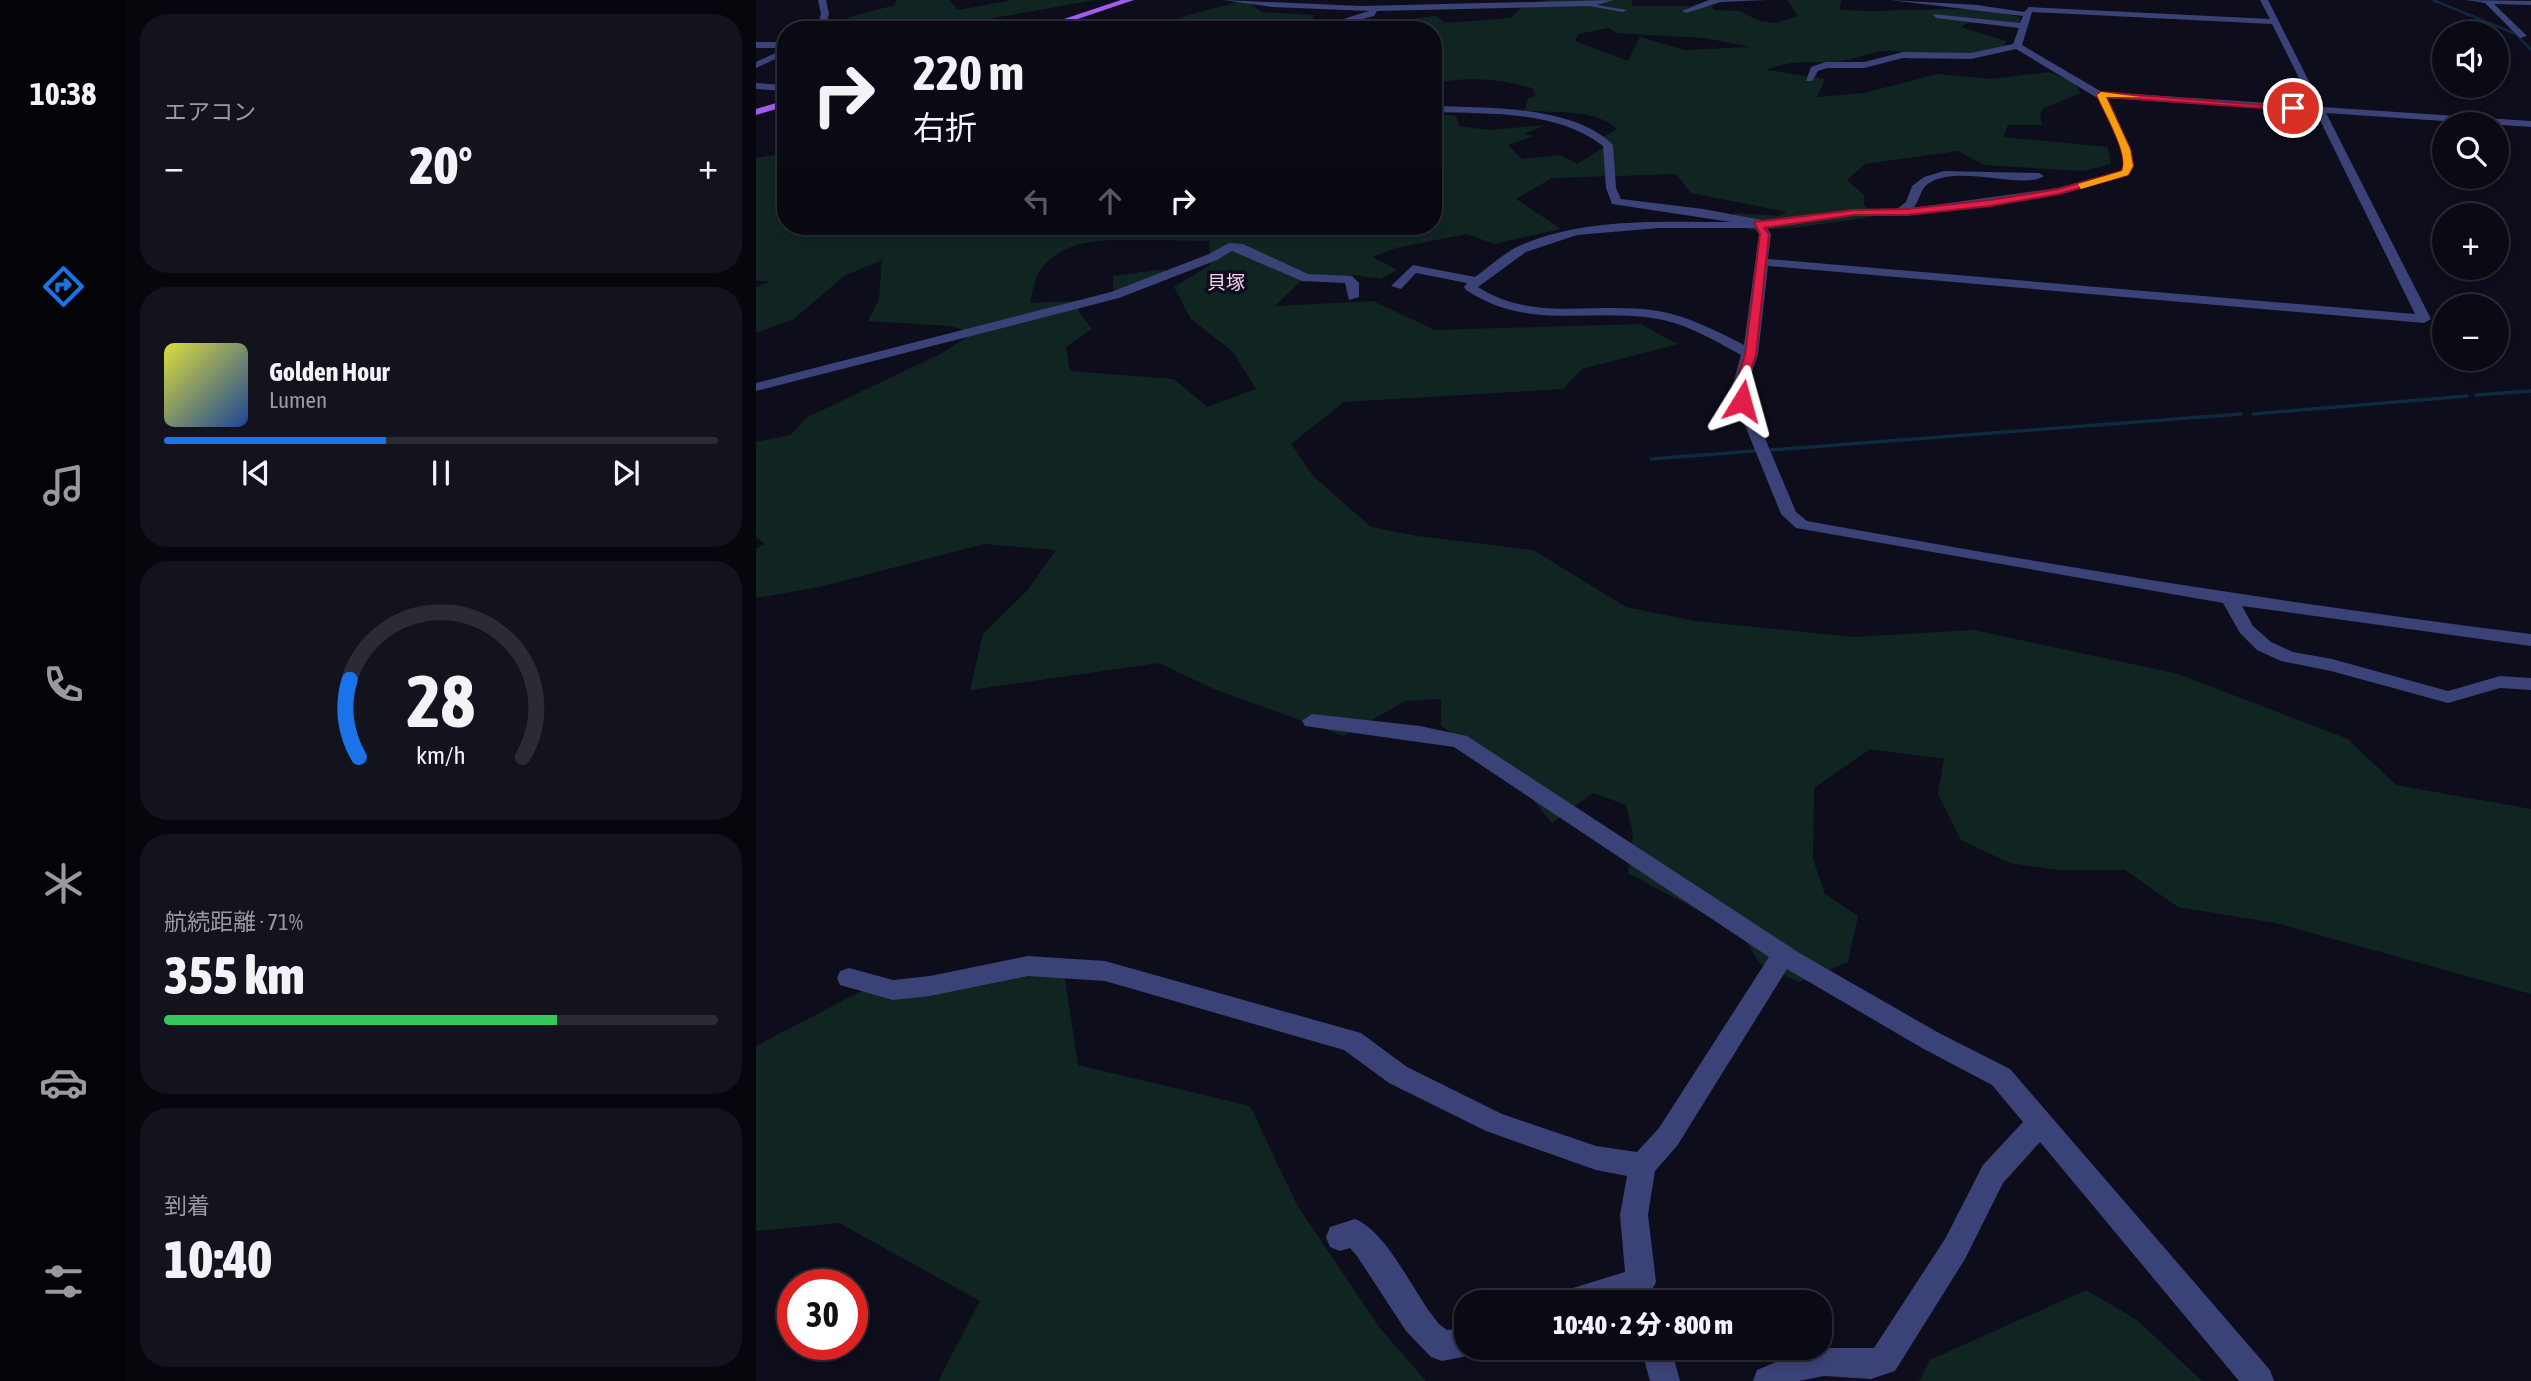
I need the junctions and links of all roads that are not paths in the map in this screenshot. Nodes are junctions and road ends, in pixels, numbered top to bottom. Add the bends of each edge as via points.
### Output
1 (822, 0) edge
2 (1130, 0) edge
3 (1227, 0) edge
4 (1411, 0) edge
5 (1610, 0) edge
6 (1716, 0) edge
7 (1763, 0) edge
8 (1894, 0) edge
9 (2264, 0) edge
10 (2470, 0) edge
11 (2487, 0) edge
12 (2531, 3) edge
13 (1585, 5) junction
14 (1430, 7) junction
15 (1374, 8) junction
16 (1623, 10) dead end
17 (1686, 11) dead end
18 (1923, 15) dead end
19 (2027, 15) junction
20 (823, 21) edge
21 (1064, 21) edge
22 (1347, 21) edge
23 (2276, 22) junction
24 (2022, 26) junction
25 (2523, 36) dead end
26 (756, 45) edge
27 (777, 45) edge
28 (2017, 46) junction
29 (777, 55) edge
30 (756, 65) edge
31 (1809, 79) dead end
32 (756, 86) edge
33 (777, 87) edge
34 (2101, 95) junction
35 (777, 106) edge
36 (1442, 109) edge
37 (2320, 110) junction
38 (756, 112) edge
39 (2531, 124) edge
40 (2039, 176) dead end
41 (1900, 212) junction
42 (1758, 224) junction
43 (1762, 262) junction
44 (1475, 281) junction
45 (1397, 286) dead end
46 (1353, 297) dead end
47 (1751, 355) junction
48 (756, 387) edge
49 (2229, 598) junction
50 (2531, 640) edge
51 (2531, 684) edge
52 (1311, 721) dead end
53 (1784, 954) junction
54 (849, 978) dead end
55 (2040, 1123) junction
56 (1642, 1166) junction
57 (1340, 1237) dead end
58 (1644, 1290) edge
59 (1454, 1344) edge
60 (1659, 1360) edge
61 (1665, 1381) edge
62 (1768, 1381) edge
63 (2259, 1381) edge

1 - 20 street
2 - 21 main road
3 - 15 street
4 - 14 street
5 - 13 street
6 - 7 street
6 - 17 street
8 - 19 street
9 - 23 street
10 - 11 street
11 - 12 street
11 - 25 street
13 - 14 street
13 - 16 street
14 - 15 street
15 - 22 street via 1371,14
18 - 24 street
19 - 23 street via 2029,9
19 - 24 street
23 - 37 street
24 - 28 street
26 - 27 street
28 - 31 street via 1971,56 1903,55 1864,65 1826,65 1814,69
28 - 34 street
29 - 30 street
32 - 33 street
34 - 37 street
34 - 41 street via 2126,149 2129,166 2125,173 2013,200
35 - 38 main road
36 - 42 street via 1490,111 1571,125 1608,145 1616,202
37 - 39 street
37 - 43 street via 2424,319
40 - 41 street via 1989,172 1935,176 1925,180 1912,195 1912,204
41 - 42 street via 1854,212
42 - 43 street via 1765,234
42 - 44 street via 1576,232 1522,249
43 - 47 street
44 - 45 street via 1413,269
44 - 47 street via 1470,287 1496,304 1555,314 1655,315 1690,325
46 - 48 street via 1349,279 1306,278 1239,247 1229,247 1115,295
47 - 49 street via 1738,391 1789,514 1802,525 2107,581
49 - 50 street
49 - 51 street via 2246,629 2264,646 2288,657 2448,697 2500,682
52 - 53 street via 1460,741
53 - 55 street via 1947,1051 2001,1077
53 - 56 street via 1668,1137
54 - 56 street via 893,989 1028,966 1105,971 1352,1041 1398,1075 1495,1123 1596,1158
55 - 62 street via 1993,1174 1955,1250 1884,1360 1876,1365 1821,1361 1781,1372
55 - 63 street
56 - 58 street via 1634,1215
57 - 59 street via 1355,1233 1373,1249 1422,1331 1442,1346
60 - 61 street

